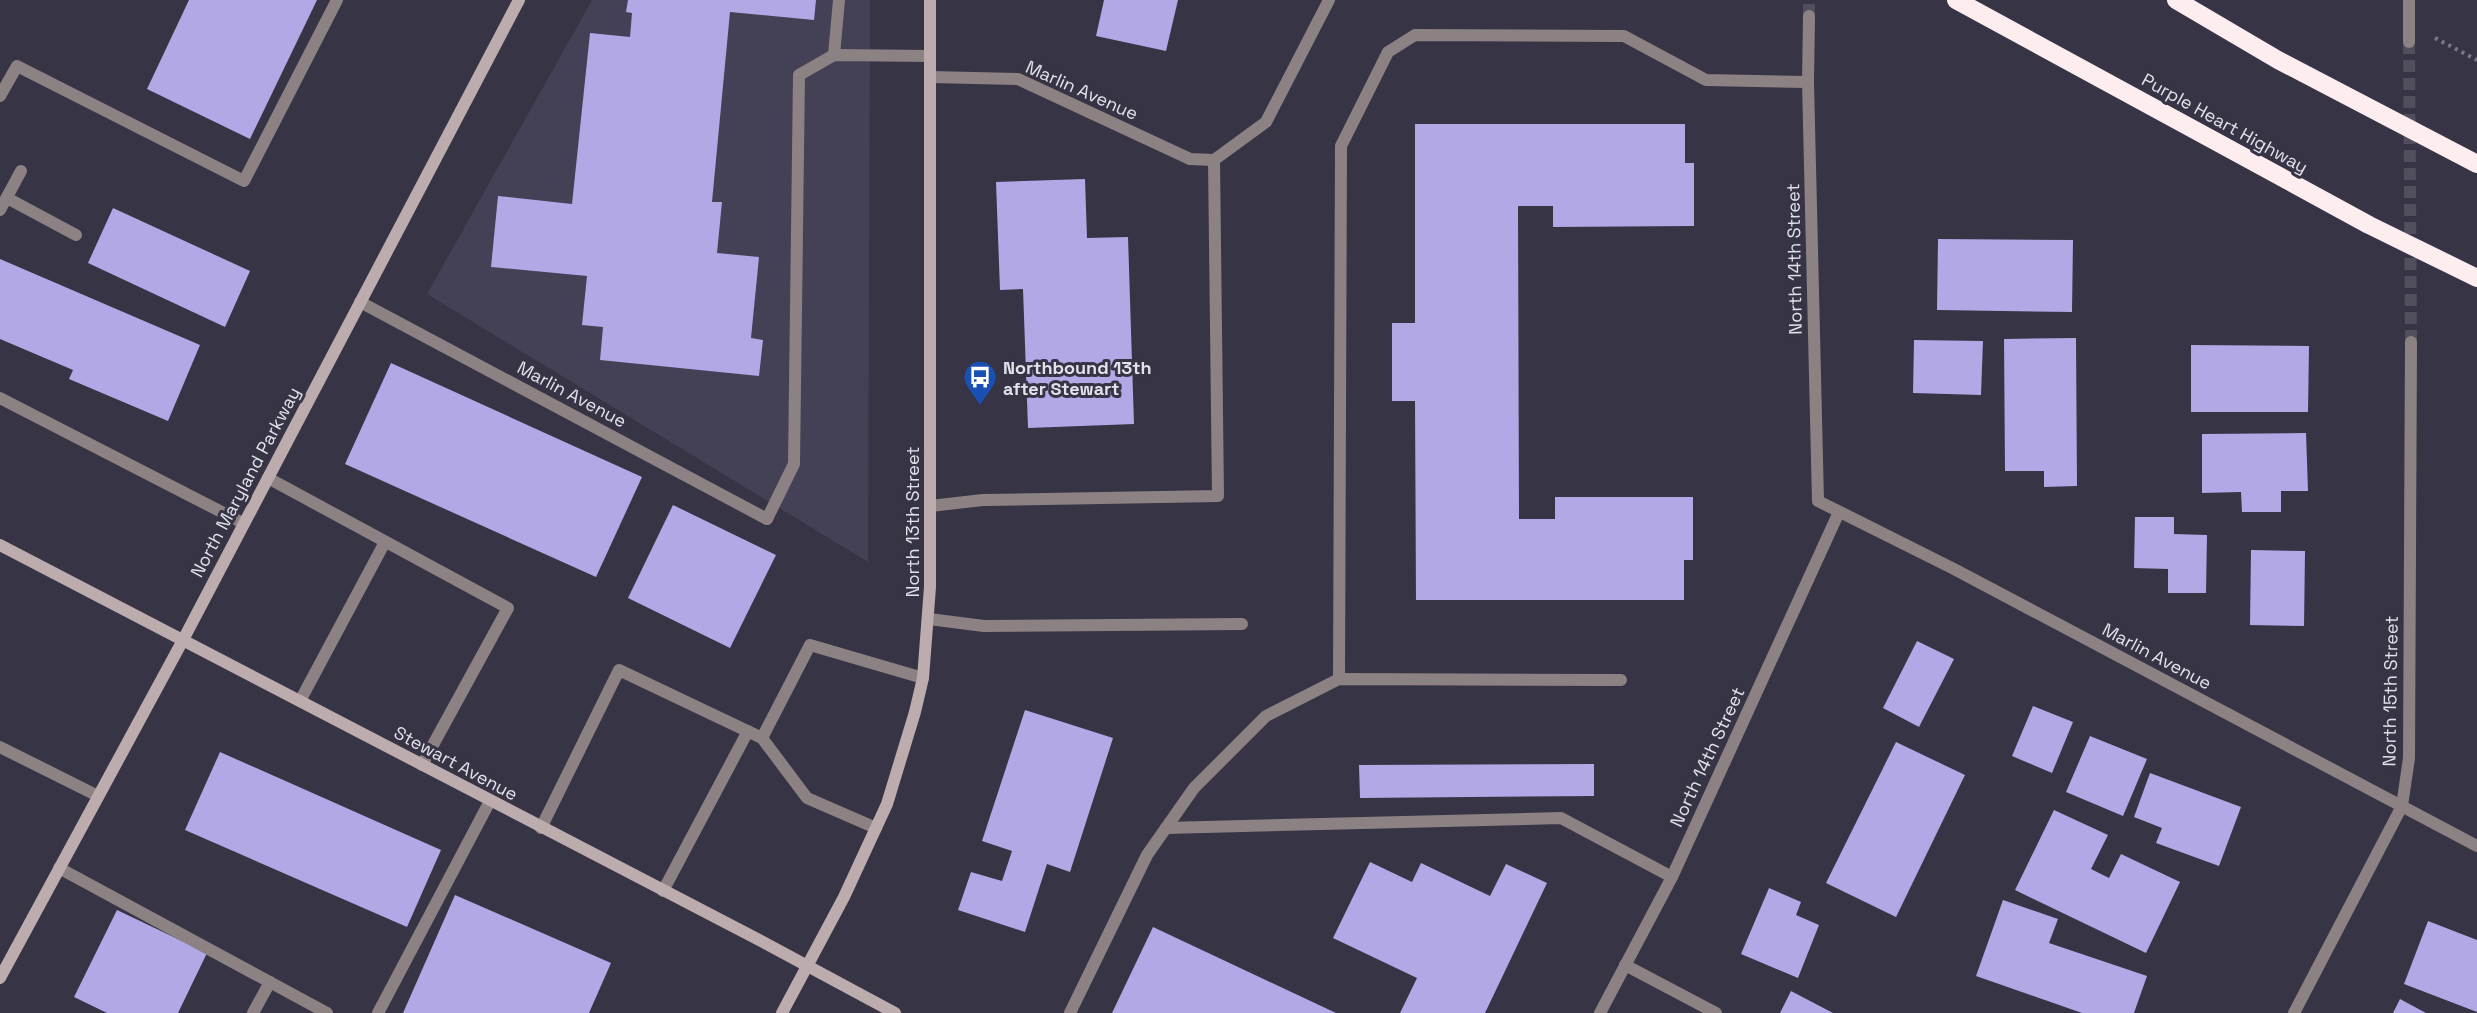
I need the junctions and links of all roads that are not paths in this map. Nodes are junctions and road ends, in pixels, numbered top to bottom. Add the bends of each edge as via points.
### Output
1 (337, 0) edge
2 (519, 0) edge
3 (839, 0) edge
4 (930, 0) edge
5 (1329, 0) edge
6 (1956, 0) edge
7 (2176, 0) edge
8 (2409, 0) edge
9 (1809, 16) tunnel mouth
10 (2409, 42) tunnel mouth
11 (834, 55) junction
12 (930, 56) junction
13 (930, 78) junction
14 (1808, 82) junction
15 (0, 96) edge
16 (1214, 160) junction
17 (2477, 164) edge
18 (21, 171) dead end
19 (7, 198) junction
20 (0, 210) edge
21 (76, 235) dead end
22 (2477, 278) edge
23 (360, 302) junction
24 (2411, 342) tunnel mouth
25 (0, 398) edge
26 (267, 478) junction
27 (1818, 501) joint
28 (930, 506) junction
29 (1839, 512) junction
30 (243, 523) junction
31 (385, 542) junction
32 (0, 545) edge
33 (929, 619) junction
34 (1242, 624) dead end
35 (183, 640) junction
36 (923, 678) junction
37 (1339, 679) junction
38 (1621, 680) dead end
39 (300, 701) junction
40 (747, 731) junction
41 (762, 738) junction
42 (0, 747) edge
43 (422, 765) junction
44 (98, 796) junction
45 (490, 801) junction
46 (2402, 806) junction
47 (541, 828) junction
48 (876, 828) junction
49 (1166, 828) junction
50 (2477, 846) edge
51 (59, 868) junction
52 (1672, 877) junction
53 (663, 891) junction
54 (807, 966) junction
55 (1625, 966) junction
56 (0, 978) edge
57 (270, 982) junction
58 (254, 1013) edge
59 (327, 1013) edge
60 (378, 1013) edge
61 (782, 1013) edge
62 (895, 1013) edge
63 (1070, 1013) edge
64 (1600, 1013) edge
65 (1716, 1013) edge
66 (2294, 1013) edge

1 - 15 street via 244,181 17,66
2 - 23 main road, North Maryland Parkway
3 - 11 street
4 - 12 main road, North 13th Street
5 - 16 street via 1266,122
6 - 22 highway, Purple Heart Highway via 2369,225
7 - 17 highway via 2278,60
8 - 10 street
9 - 14 street, North 14th Street
11 - 12 street
11 - 23 street, Marlin Avenue via 799,75 794,464 767,519
12 - 13 main road, North 13th Street
13 - 16 street, Marlin Avenue via 1018,79 1190,159
13 - 28 main road, North 13th Street
14 - 27 street, North 14th Street
14 - 37 street via 1706,80 1624,36 1415,35 1388,52 1341,146
16 - 28 street via 1218,496 982,500
18 - 19 street
19 - 20 street
19 - 21 street
23 - 26 main road, North Maryland Parkway
24 - 46 street, North 15th Street via 2409,758
25 - 30 street
26 - 30 main road, North Maryland Parkway
26 - 31 street
27 - 29 street, Marlin Avenue
28 - 33 main road, North 13th Street
29 - 46 street, Marlin Avenue
29 - 52 street, North 14th Street
30 - 35 main road, North Maryland Parkway
31 - 39 street
31 - 43 street via 507,608
32 - 35 main road, Stewart Avenue
33 - 34 street via 984,626
33 - 36 main road, North 13th Street
35 - 39 main road, Stewart Avenue
35 - 44 main road, North Maryland Parkway
36 - 41 street via 810,645
36 - 48 main road, North 13th Street via 887,804
37 - 38 street
37 - 49 street via 1266,716 1194,788
39 - 43 main road, Stewart Avenue
40 - 41 street
40 - 47 street via 619,670
40 - 53 street
41 - 48 street via 807,798
42 - 44 street
43 - 45 main road, Stewart Avenue
44 - 51 main road, North Maryland Parkway
45 - 47 main road, Stewart Avenue
45 - 60 street
46 - 50 street, Marlin Avenue
46 - 66 street, North 15th Street
47 - 53 main road, Stewart Avenue
48 - 54 main road, North 13th Street
49 - 52 street via 1561,818
49 - 63 street via 1147,855
51 - 56 main road, North Maryland Parkway
51 - 57 street
52 - 55 street, North 14th Street
53 - 54 main road, Stewart Avenue
54 - 61 main road, North 13th Street
54 - 62 main road, Stewart Avenue
55 - 64 street, North 14th Street
55 - 65 street
57 - 58 street
57 - 59 street

